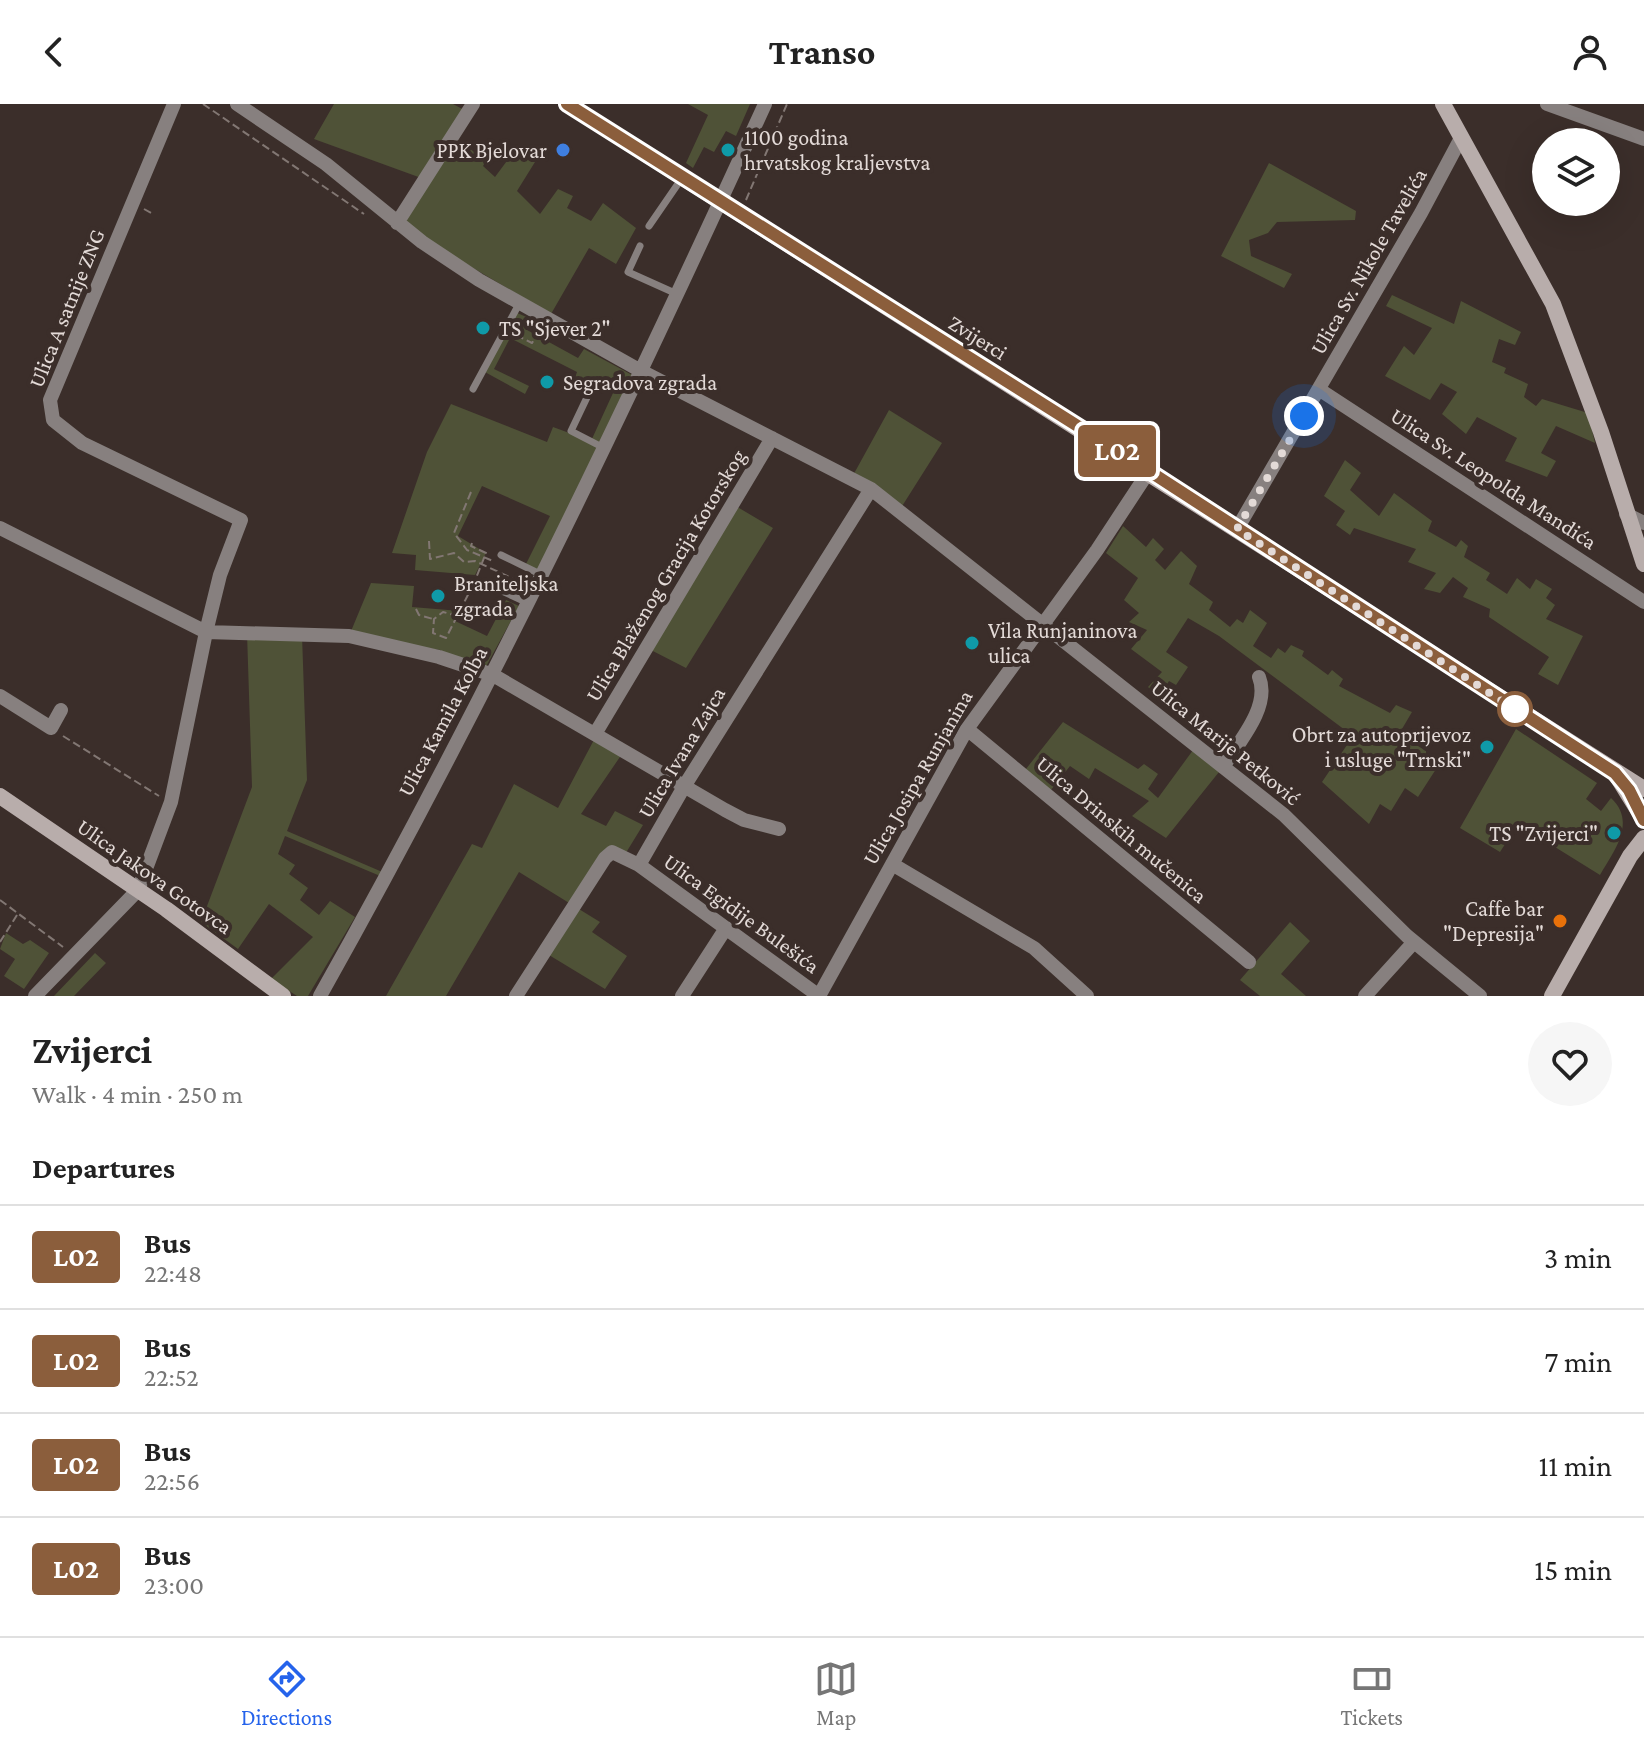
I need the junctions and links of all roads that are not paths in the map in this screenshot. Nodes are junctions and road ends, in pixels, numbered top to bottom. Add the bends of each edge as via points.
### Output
1 (174, 104) edge
2 (237, 104) edge
3 (473, 104) edge
4 (567, 104) edge
5 (765, 104) edge
6 (1443, 104) edge
7 (1547, 104) edge
8 (1461, 138) junction
9 (1644, 139) edge
10 (682, 178) junction
11 (719, 203) junction
12 (397, 223) junction
13 (649, 226) dead end
14 (640, 246) dead end
15 (677, 294) junction
16 (519, 304) junction
17 (641, 371) junction
18 (473, 389) dead end
19 (591, 389) dead end
20 (1320, 390) junction
21 (772, 438) junction
22 (604, 448) junction
23 (1149, 471) junction
24 (871, 489) junction
25 (1626, 514) junction
26 (1644, 523) edge
27 (0, 528) edge
28 (1237, 529) junction
29 (501, 555) dead end
30 (1644, 564) edge
31 (542, 575) junction
32 (491, 586) dead end
33 (1644, 602) edge
34 (528, 603) junction
35 (1041, 624) junction
36 (206, 632) junction
37 (493, 675) junction
38 (1259, 677) dead end
39 (0, 696) edge
40 (61, 710) dead end
41 (967, 729) junction
42 (595, 734) junction
43 (1223, 767) junction
44 (685, 785) junction
45 (0, 796) edge
46 (1641, 805) edge
47 (779, 829) dead end
48 (1644, 838) edge
49 (1630, 856) junction
50 (892, 864) junction
51 (639, 865) junction
52 (138, 890) junction
53 (726, 928) junction
54 (1414, 942) junction
55 (1249, 962) dead end
56 (35, 996) edge
57 (283, 996) edge
58 (320, 996) edge
59 (516, 996) edge
60 (682, 996) edge
61 (819, 996) edge
62 (1087, 996) edge
63 (1365, 996) edge
64 (1480, 996) edge
65 (1552, 996) edge

1 - 36 street, Ulica A satnije ZNG via 50,400 53,420 82,443 241,520
2 - 12 street, Ulica Marije Petković via 326,164
3 - 12 street
4 - 10 main road, Zvijerci
5 - 11 street, Ulica Kamila Kolba
6 - 8 main road
7 - 9 street
8 - 20 street, Ulica Sv. Nikole Tavelića
8 - 25 main road via 1553,304
10 - 11 main road, Zvijerci
10 - 13 lane
11 - 15 street, Ulica Kamila Kolba
11 - 23 main road, Zvijerci
12 - 16 street, Ulica Marije Petković
14 - 15 lane via 628,272
15 - 17 street, Ulica Kamila Kolba
16 - 17 street, Ulica Marije Petković
16 - 18 lane
17 - 21 street, Ulica Marije Petković
17 - 22 street, Ulica Kamila Kolba
19 - 22 lane via 571,431
20 - 28 street, Ulica Sv. Nikole Tavelića
20 - 33 street, Ulica Sv. Leopolda Mandića
21 - 24 street, Ulica Marije Petković
21 - 42 street, Ulica Blaženog Gracija Kotorskog
22 - 31 street, Ulica Kamila Kolba
23 - 28 main road, Zvijerci
23 - 35 street, Ulica Josipa Runjanina
24 - 35 street, Ulica Marije Petković
24 - 44 street, Ulica Ivana Zajca
25 - 26 street
25 - 30 main road
27 - 36 street
28 - 46 main road, Zvijerci via 1615,773
29 - 31 lane
31 - 34 street, Ulica Kamila Kolba
32 - 34 lane
34 - 37 street, Ulica Kamila Kolba
35 - 41 street, Ulica Josipa Runjanina
35 - 43 street, Ulica Marije Petković
36 - 37 street via 349,636
36 - 52 street via 171,802
37 - 42 street
37 - 58 street, Ulica Kamila Kolba
38 - 43 street via 1259,706
39 - 40 street via 51,728
41 - 50 street, Ulica Josipa Runjanina
41 - 55 street, Ulica Drinskih mučenica
42 - 44 street
43 - 54 street, Ulica Marije Petković via 1284,815
44 - 47 street via 744,820
44 - 51 street, Ulica Ivana Zajca
45 - 52 main road, Ulica Jakova Gotovca
46 - 49 main road
48 - 49 main road
49 - 65 main road
50 - 61 street, Ulica Josipa Runjanina
50 - 62 street via 1034,948
51 - 53 street, Ulica Egidije Bulešića
51 - 59 street via 612,852 605,858
52 - 56 street
52 - 57 main road, Ulica Jakova Gotovca
53 - 60 street
53 - 61 street, Ulica Egidije Bulešića
54 - 63 street
54 - 64 street, Ulica Marije Petković

